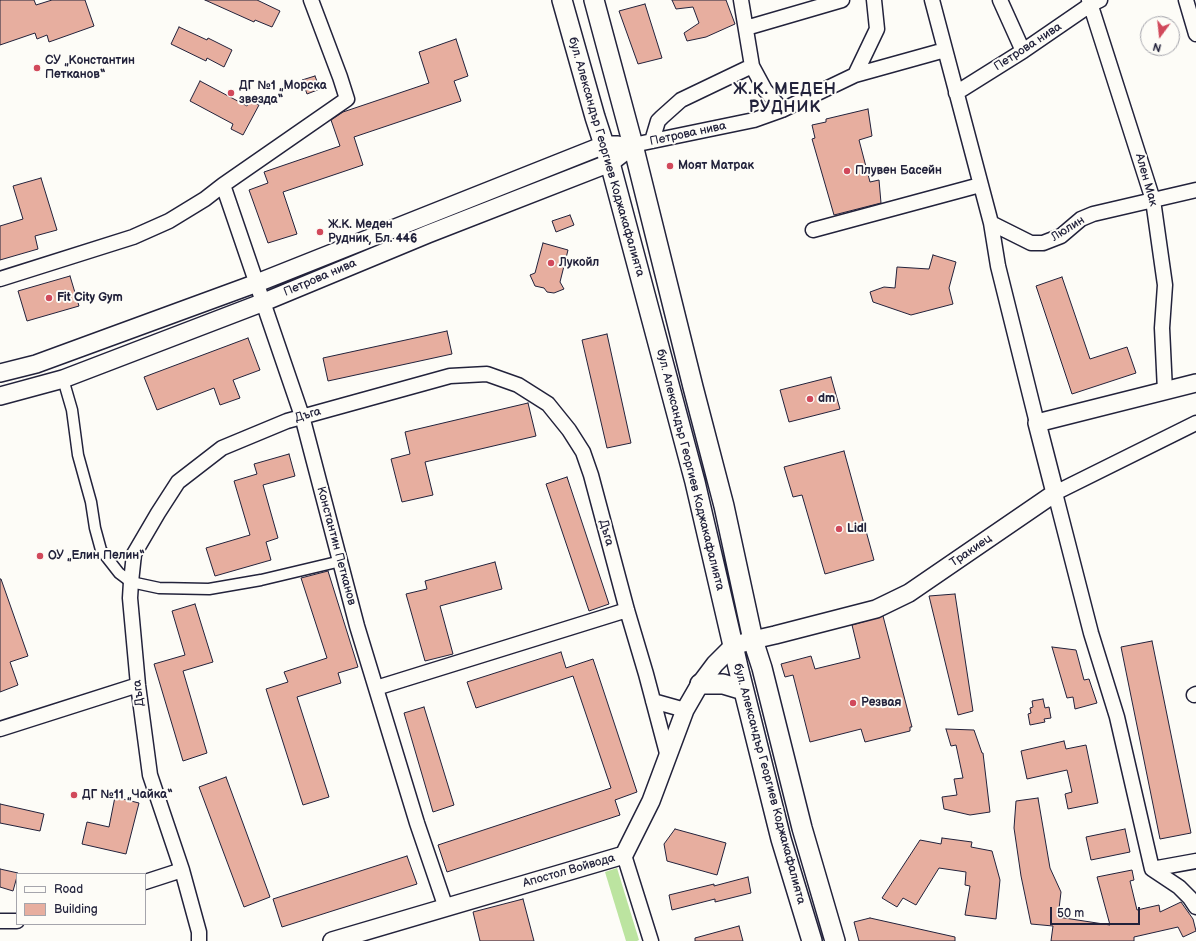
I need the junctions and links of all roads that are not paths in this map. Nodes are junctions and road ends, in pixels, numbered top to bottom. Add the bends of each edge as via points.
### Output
1 (311, 0) edge
2 (562, 0) edge
3 (594, 0) edge
4 (741, 0) edge
5 (842, 0) edge
6 (874, 0) edge
7 (932, 0) edge
8 (1000, 0) edge
9 (1186, 0) edge
10 (1093, 2) edge
11 (746, 28) junction
12 (1196, 34) edge
13 (945, 50) junction
14 (1022, 51) junction
15 (752, 66) junction
16 (855, 75) junction
17 (956, 93) junction
18 (782, 110) junction
19 (652, 141) junction
20 (604, 145) junction
21 (633, 145) junction
22 (610, 163) junction
23 (223, 185) junction
24 (980, 186) junction
25 (1196, 190) edge
26 (1153, 200) junction
27 (991, 223) junction
28 (813, 230) dead end
29 (0, 279) edge
30 (257, 283) junction
31 (264, 302) junction
32 (0, 373) edge
33 (63, 379) junction
34 (1196, 383) edge
35 (1165, 391) junction
36 (0, 396) edge
37 (302, 416) junction
38 (1037, 423) junction
39 (1195, 426) edge
40 (1055, 493) junction
41 (340, 561) junction
42 (131, 582) junction
43 (627, 610) junction
44 (753, 640) junction
45 (733, 646) junction
46 (138, 684) junction
47 (700, 684) junction
48 (376, 688) junction
49 (743, 690) junction
50 (653, 701) junction
51 (685, 710) junction
52 (658, 718) junction
53 (679, 727) junction
54 (0, 729) edge
55 (668, 757) junction
56 (624, 855) junction
57 (1196, 861) edge
58 (1152, 869) junction
59 (182, 870) junction
60 (146, 882) edge
61 (1196, 907) edge
62 (446, 908) junction
63 (0, 921) edge
64 (16, 921) edge
65 (199, 941) edge
66 (332, 941) edge
67 (651, 941) edge
68 (812, 941) edge
69 (835, 941) edge

1 - 23 street via 347,99
2 - 20 main road, бул. Александър Георгиев Коджакафалията
3 - 21 main road, бул. Александър Георгиев Коджакафалията
4 - 11 street
5 - 11 street
6 - 16 street via 877,29
7 - 13 street
8 - 14 street
9 - 12 street
10 - 14 street, Петрова нива
10 - 26 street, Ален Мак
11 - 15 street
13 - 16 street, Петрова нива
13 - 17 street
14 - 17 street, Петрова нива
15 - 18 street via 765,90
15 - 19 street via 681,100 662,116
16 - 18 street, Петрова нива
17 - 24 street
18 - 19 street, Петрова нива via 754,120
19 - 21 street, Петрова нива
20 - 21 street, Петрова нива
20 - 22 main road, бул. Александър Георгиев Коджакафалията
20 - 30 street, Петрова нива
21 - 22 street, Петрова нива
21 - 44 main road, бул. Александър Георгиев Коджакафалията via 724,506
22 - 31 street, Петрова нива
22 - 45 main road, бул. Александър Георгиев Коджакафалията via 695,482
23 - 29 street via 168,221 133,237
23 - 30 street, Константин Петканов
24 - 27 street
24 - 28 street
25 - 26 street, Люлин
26 - 27 street, Люлин via 1081,219 1061,236 1043,243 1030,243
26 - 35 street, Ален Мак via 1165,285 1162,328
27 - 38 street via 998,266
30 - 31 street, Константин Петканов
30 - 32 street, Петрова нива via 36,364
31 - 33 street, Петрова нива
31 - 37 street, Константин Петканов
33 - 36 street, Петрова нива
33 - 42 street via 72,410 78,455 92,502 95,528 102,550 119,573
34 - 35 street
35 - 38 street
37 - 41 street, Константин Петканов
37 - 42 street, Дъга via 222,448 178,482 134,554
37 - 43 street, Дъга via 450,376 487,374 518,385 548,404 570,430 582,452 591,475
38 - 40 street
39 - 40 street, Тракиец
40 - 44 street, Тракиец via 909,592 876,609
40 - 58 street via 1091,633 1117,717
41 - 42 street via 261,580 209,589 158,588
41 - 48 street, Константин Петканов
42 - 46 street, Дъга via 130,598
43 - 48 street
43 - 50 street, Дъга
44 - 45 street, Тракиец
44 - 69 main road, бул. Александър Георгиев Коджакафалията via 802,828
45 - 47 street, Апостол Войвода
45 - 49 main road, бул. Александър Георгиев Коджакафалията
46 - 54 street
46 - 59 street, Дъга via 150,775
47 - 49 main road via 722,684
47 - 51 street, Апостол Войвода
48 - 62 street, Константин Петканов
49 - 68 main road, бул. Александър Георгиев Коджакафалията via 781,839
50 - 51 street
50 - 52 street, Дъга
51 - 53 street, Апостол Войвода
52 - 53 street
52 - 55 street, Дъга
53 - 55 street, Апостол Войвода
55 - 56 street, Апостол Войвода via 651,801
56 - 62 street, Апостол Войвода
56 - 67 street
57 - 58 street
58 - 61 street via 1179,888
59 - 60 street
59 - 65 street, Дъга via 199,932
62 - 66 street, Апостол Войвода
63 - 64 street

